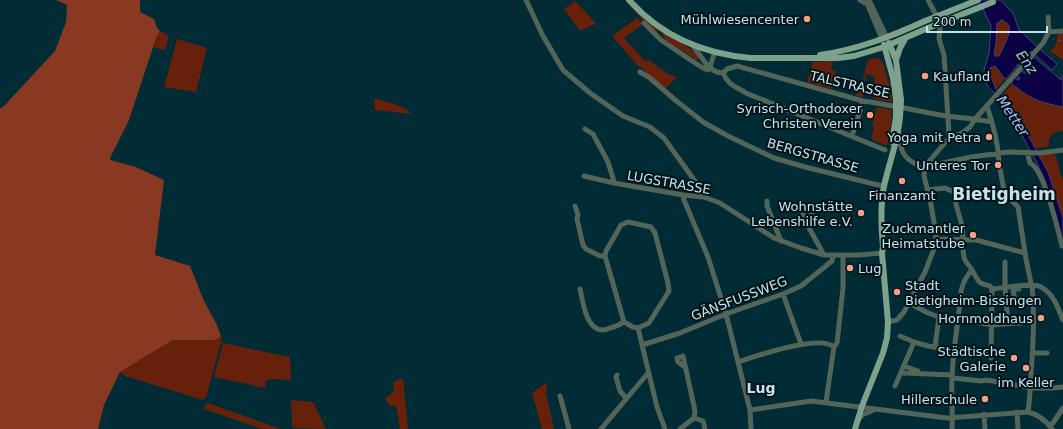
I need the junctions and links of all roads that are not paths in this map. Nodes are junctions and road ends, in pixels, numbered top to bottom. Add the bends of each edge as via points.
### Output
1 (526, 0) edge
2 (629, 0) edge
3 (860, 0) edge
4 (928, 0) edge
5 (978, 0) edge
6 (999, 0) edge
7 (870, 2) edge
8 (1048, 17) dead end
9 (644, 23) dead end
10 (880, 28) junction
11 (1063, 31) edge
12 (1049, 32) junction
13 (899, 33) junction
14 (885, 38) junction
15 (905, 39) junction
16 (872, 43) junction
17 (693, 46) junction
18 (887, 46) junction
19 (712, 52) junction
20 (802, 58) junction
21 (888, 59) junction
22 (704, 60) junction
23 (896, 60) junction
24 (699, 66) junction
25 (710, 68) junction
26 (640, 72) dead end
27 (724, 73) junction
28 (899, 99) junction
29 (863, 101) junction
30 (987, 106) junction
31 (948, 116) junction
32 (898, 117) junction
33 (966, 119) junction
34 (975, 119) junction
35 (992, 122) junction
36 (971, 125) junction
37 (585, 130) dead end
38 (899, 131) junction
39 (852, 136) junction
40 (949, 138) junction
41 (890, 148) junction
42 (1063, 150) edge
43 (1028, 152) junction
44 (999, 153) junction
45 (930, 160) junction
46 (999, 162) dead end
47 (925, 169) junction
48 (1000, 169) dead end
49 (584, 176) dead end
50 (614, 183) junction
51 (882, 185) junction
52 (928, 190) junction
53 (954, 192) junction
54 (1006, 194) junction
55 (684, 195) junction
56 (704, 197) junction
57 (767, 201) dead end
58 (575, 206) dead end
59 (806, 218) dead end
60 (936, 239) junction
61 (964, 240) junction
62 (781, 241) junction
63 (1062, 246) dead end
64 (882, 253) junction
65 (1025, 253) junction
66 (842, 255) junction
67 (605, 256) junction
68 (824, 256) junction
69 (833, 256) junction
70 (1005, 262) dead end
71 (972, 270) junction
72 (1032, 286) junction
73 (1005, 288) junction
74 (580, 289) dead end
75 (992, 289) junction
76 (783, 294) junction
77 (1030, 300) junction
78 (909, 303) junction
79 (726, 314) junction
80 (939, 317) junction
81 (958, 319) junction
82 (1063, 320) edge
83 (624, 322) junction
84 (888, 322) junction
85 (1034, 322) junction
86 (1006, 324) junction
87 (992, 325) junction
88 (638, 328) junction
89 (900, 336) dead end
90 (914, 342) junction
91 (801, 344) junction
92 (642, 345) junction
93 (834, 347) junction
94 (935, 347) junction
95 (954, 351) junction
96 (1033, 353) junction
97 (1047, 353) dead end
98 (738, 362) junction
99 (686, 368) dead end
100 (903, 369) junction
101 (648, 373) junction
102 (617, 375) dead end
103 (952, 376) junction
104 (896, 386) dead end
105 (1063, 387) edge
106 (1033, 388) junction
107 (560, 396) dead end
108 (626, 398) junction
109 (826, 402) junction
110 (862, 406) junction
111 (1063, 408) edge
112 (876, 409) junction
113 (750, 410) junction
114 (1017, 412) junction
115 (1028, 412) junction
116 (984, 414) junction
117 (953, 417) junction
118 (694, 418) junction
119 (855, 426) edge
120 (1050, 427) edge
121 (569, 429) edge
122 (601, 429) edge
123 (665, 429) edge
124 (680, 429) edge
125 (705, 429) edge
126 (751, 429) edge
127 (952, 429) edge
128 (985, 429) edge
129 (1018, 429) edge

1 - 56 street via 563,70 623,116 660,134
2 - 17 main road via 662,29
3 - 7 street via 863,3
4 - 31 street via 940,28
5 - 13 main road, bridge
6 - 15 main road, bridge
7 - 10 street
8 - 12 street
9 - 24 street via 661,40
10 - 13 street
10 - 14 street
10 - 16 street via 877,38
11 - 12 street
12 - 30 street via 1042,44
13 - 14 main road
14 - 16 main road
14 - 18 main road
15 - 18 main road
15 - 23 main road
16 - 20 main road
17 - 19 main road
17 - 22 street
18 - 20 main road via 846,57
18 - 21 main road
18 - 23 main road
19 - 20 main road via 751,58
19 - 22 street
19 - 25 street
21 - 23 main road
21 - 28 main road
22 - 24 street
22 - 25 street
23 - 28 main road
24 - 25 street via 708,70
25 - 27 street via 715,72
26 - 51 street, BERGSTRASSE via 703,122 735,140 774,158
27 - 29 street, TALSTRASSE via 727,69 737,66
27 - 39 street via 730,84 746,92
28 - 32 main road, bridge
29 - 31 street, TALSTRASSE
29 - 39 street
30 - 34 street
30 - 35 street
31 - 33 street, TALSTRASSE
31 - 40 street
32 - 38 main road
32 - 41 main road
33 - 34 street, TALSTRASSE
33 - 36 street
34 - 35 street, TALSTRASSE
34 - 36 street
35 - 44 street
36 - 40 street via 962,133
37 - 50 street via 593,134 608,162
38 - 41 main road
38 - 47 street via 900,144 907,159
39 - 41 street
40 - 45 street
41 - 51 main road
42 - 43 street
43 - 44 street
43 - 63 street via 1030,163 1039,174 1046,191
44 - 45 street via 938,164
44 - 46 street
45 - 47 street
47 - 52 street
48 - 54 street
49 - 50 street, LUGSTRASSE
50 - 55 street, LUGSTRASSE
51 - 64 main road
52 - 53 street via 945,188
52 - 60 street
53 - 54 street via 1001,196
53 - 61 street
54 - 65 street via 1018,207
55 - 56 street, LUGSTRASSE
55 - 79 street
56 - 62 street, LUGSTRASSE via 720,203
57 - 62 street
58 - 67 street via 583,245 586,249
59 - 68 street
60 - 61 street
60 - 78 street via 925,272
61 - 65 street via 976,240
61 - 71 street via 963,255
62 - 68 street, LUGSTRASSE
64 - 66 street, LUGSTRASSE
64 - 84 main road
65 - 72 street
66 - 69 street, LUGSTRASSE
66 - 93 street via 844,288 837,343
67 - 83 street
67 - 88 street via 615,234 624,223 652,227 668,291 649,323
68 - 69 street, LUGSTRASSE
69 - 76 street, GÄNSFUSSWEG via 832,261 801,286
70 - 73 street
71 - 75 street via 981,284
71 - 81 street via 963,285
72 - 73 street
72 - 77 street
72 - 77 street via 1013,290 1011,302
72 - 82 street via 1040,286 1051,296
73 - 75 street
73 - 86 street
74 - 83 street via 591,324 603,330
75 - 87 street
76 - 79 street, GÄNSFUSSWEG
76 - 91 street
77 - 85 street
78 - 80 street
78 - 84 street via 897,320
79 - 92 street, GÄNSFUSSWEG
79 - 98 street
80 - 81 street
80 - 94 street
81 - 87 street
81 - 95 street
83 - 88 street
84 - 110 main road via 883,353
85 - 86 street
85 - 96 street
86 - 87 street
87 - 95 street via 991,356
88 - 92 street
89 - 90 street
90 - 94 street
90 - 100 street
91 - 93 street via 820,343
91 - 98 street
92 - 101 street
93 - 109 street
94 - 95 street
95 - 103 street
96 - 97 street
96 - 106 street
98 - 113 street
99 - 118 street via 695,411
100 - 103 street
100 - 104 street
101 - 108 street
101 - 123 street
102 - 108 street via 620,391
103 - 106 street
103 - 117 street
105 - 106 street
106 - 115 street
107 - 121 street
108 - 122 street
109 - 110 street
109 - 113 street via 811,401
110 - 112 street
110 - 119 main road
111 - 120 street
112 - 117 street
112 - 119 street via 862,415
113 - 126 street
114 - 115 street
114 - 116 street
114 - 129 street
115 - 120 street via 1036,415
116 - 117 street
116 - 128 street
117 - 127 street
118 - 124 street
118 - 125 street via 703,421

